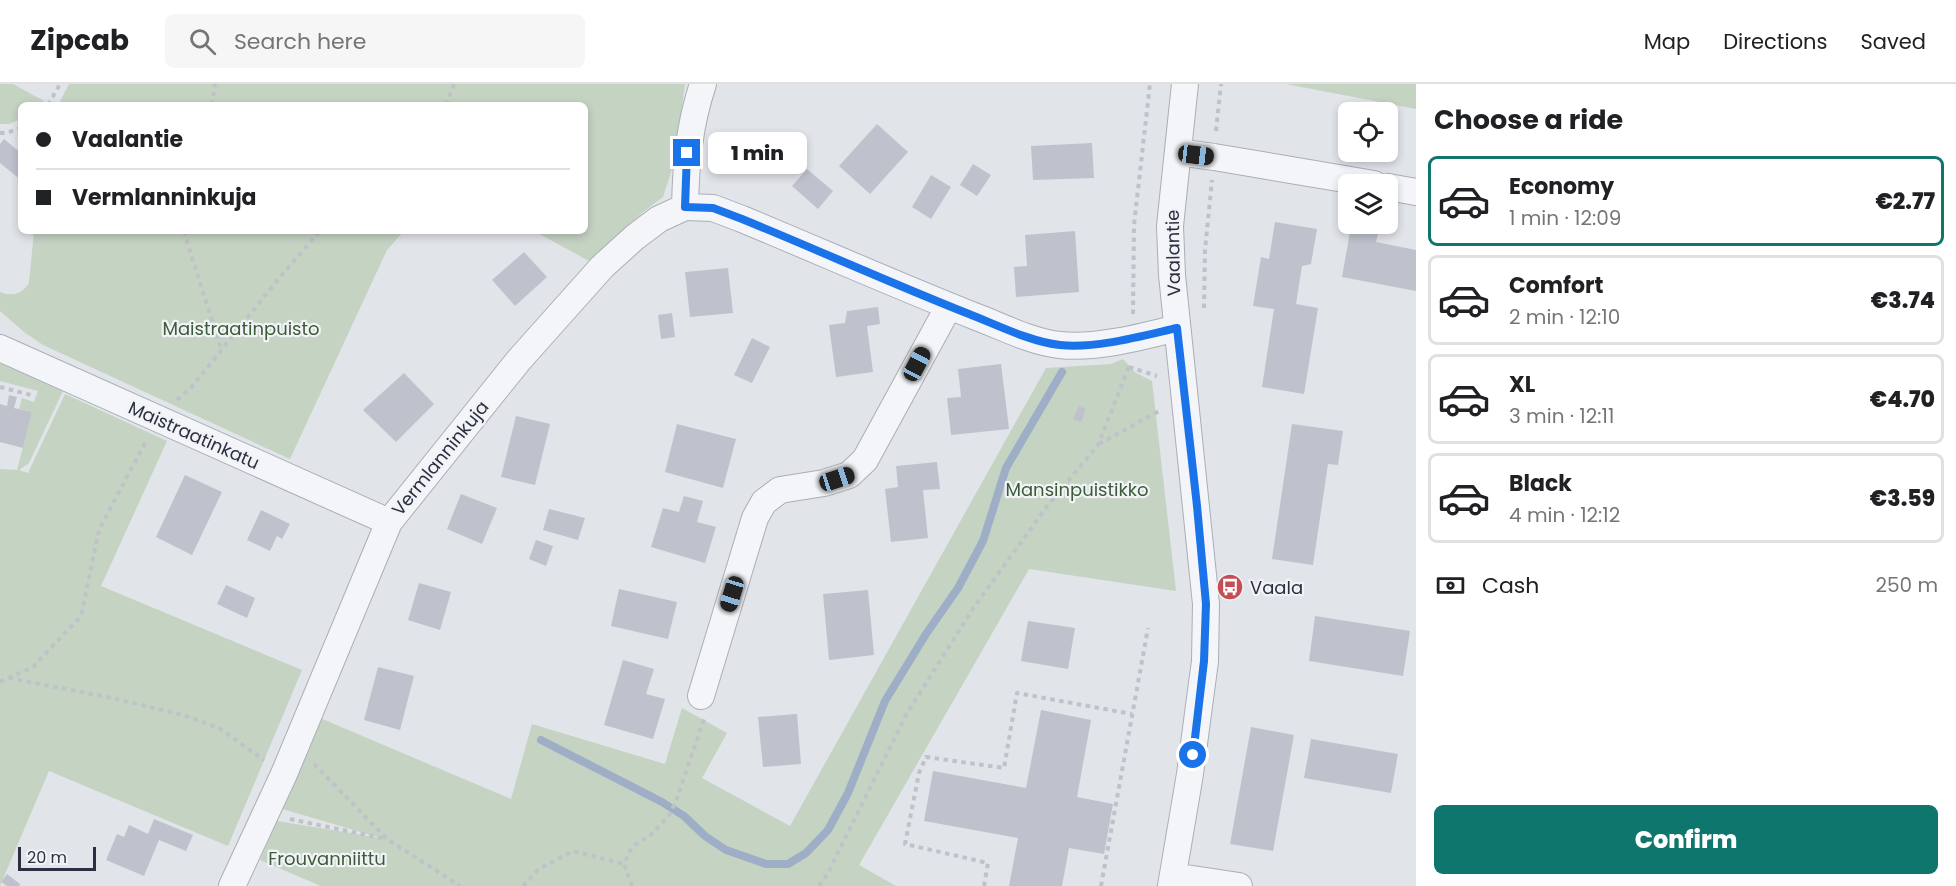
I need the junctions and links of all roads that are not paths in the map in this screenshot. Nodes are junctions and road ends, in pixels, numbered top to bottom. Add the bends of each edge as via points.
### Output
1 (703, 84) edge
2 (1185, 84) edge
3 (1178, 152) junction
4 (1338, 178) edge
5 (1398, 189) edge
6 (1416, 192) edge
7 (685, 207) junction
8 (949, 306) junction
9 (1177, 328) junction
10 (0, 348) edge
11 (389, 522) junction
12 (701, 696) road end
13 (1172, 881) edge
14 (232, 886) edge
15 (1239, 886) edge

1 - 7 street via 690,133
2 - 3 street, Vaalantie
3 - 4 street
3 - 9 street, Vaalantie via 1170,226
5 - 6 street
7 - 8 street via 713,208
7 - 11 street, Vermlanninkuja via 659,219 602,267 519,360
8 - 9 street via 1059,345 1133,339
8 - 12 street via 865,460 849,475 780,490 764,502 754,518
9 - 13 street, Vaalantie via 1206,604 1199,706
10 - 11 street, Maistraatinkatu
11 - 14 street, Vermlanninkuja via 284,774
13 - 15 street

